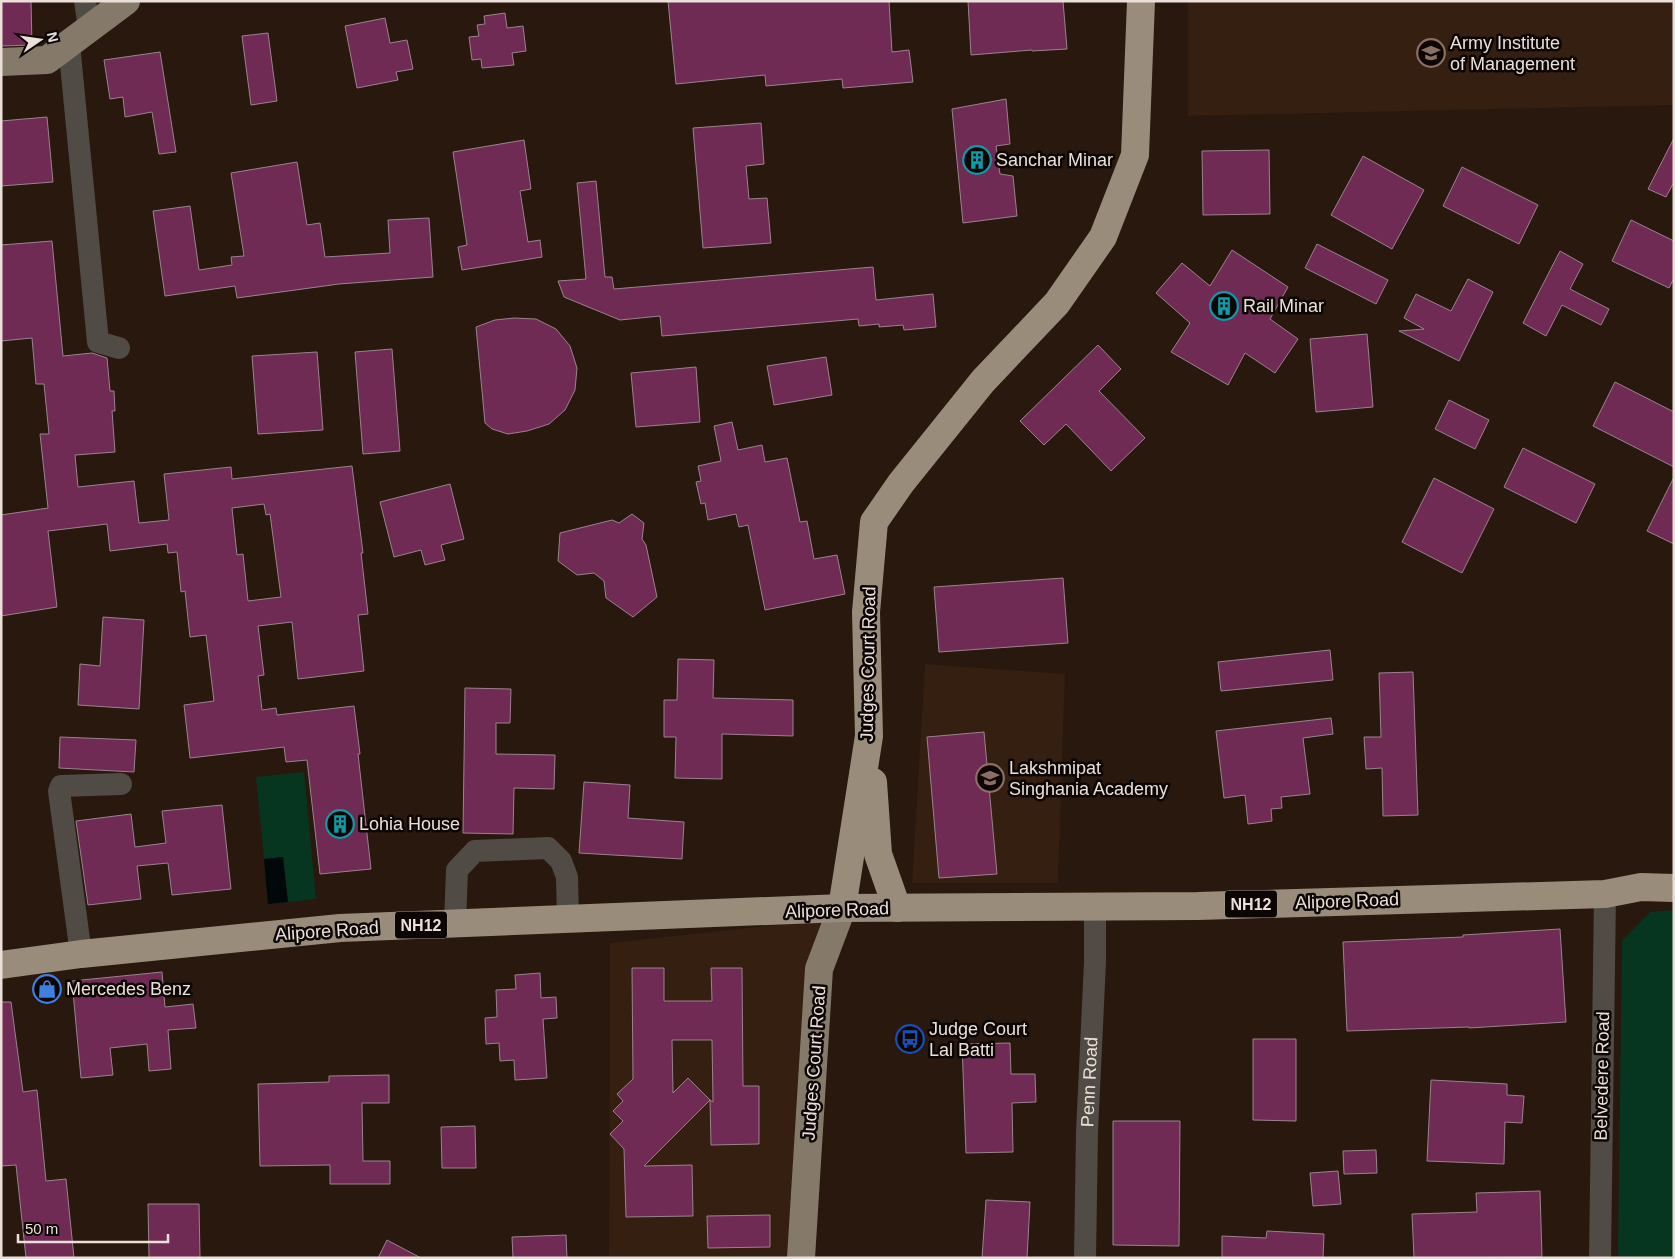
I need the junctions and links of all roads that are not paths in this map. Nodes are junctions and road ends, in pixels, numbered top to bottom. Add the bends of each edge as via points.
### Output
1 (86, 1) edge
2 (126, 1) edge
3 (1140, 1) edge
4 (79, 36) junction
5 (1, 62) edge
6 (119, 348) dead end
7 (869, 736) junction
8 (121, 784) dead end
9 (1674, 877) edge
10 (1641, 887) junction
11 (1674, 888) edge
12 (1605, 894) junction
13 (1095, 906) junction
14 (842, 908) junction
15 (897, 908) junction
16 (568, 919) junction
17 (455, 924) junction
18 (81, 954) junction
19 (1, 966) edge
20 (801, 1258) edge
21 (1085, 1258) edge
22 (1600, 1258) edge

1 - 4 street
2 - 4 main road
3 - 7 highway, Judges Court Road via 1135,156 1104,237 1057,303 983,381 874,522 866,612
4 - 5 main road via 47,60
4 - 6 street via 98,342
7 - 14 highway, Judges Court Road
7 - 15 highway via 878,854
8 - 18 street via 61,786 59,791
9 - 10 highway, NH12
10 - 11 highway, Alipore Road / NH12
10 - 12 highway, Alipore Road / NH12
12 - 13 highway, Alipore Road / NH12
12 - 22 street, Belvedere Road
13 - 15 highway, Alipore Road / NH12
13 - 21 street, Penn Road
14 - 15 highway, Alipore Road / NH12
14 - 16 highway, Alipore Road / NH12
14 - 20 main road, Judges Court Road via 819,969
16 - 17 highway, Alipore Road / NH12
16 - 17 street via 567,878 561,861 548,848 475,852 457,870
17 - 18 highway, Alipore Road / NH12 via 340,928
18 - 19 highway, Alipore Road / NH12

